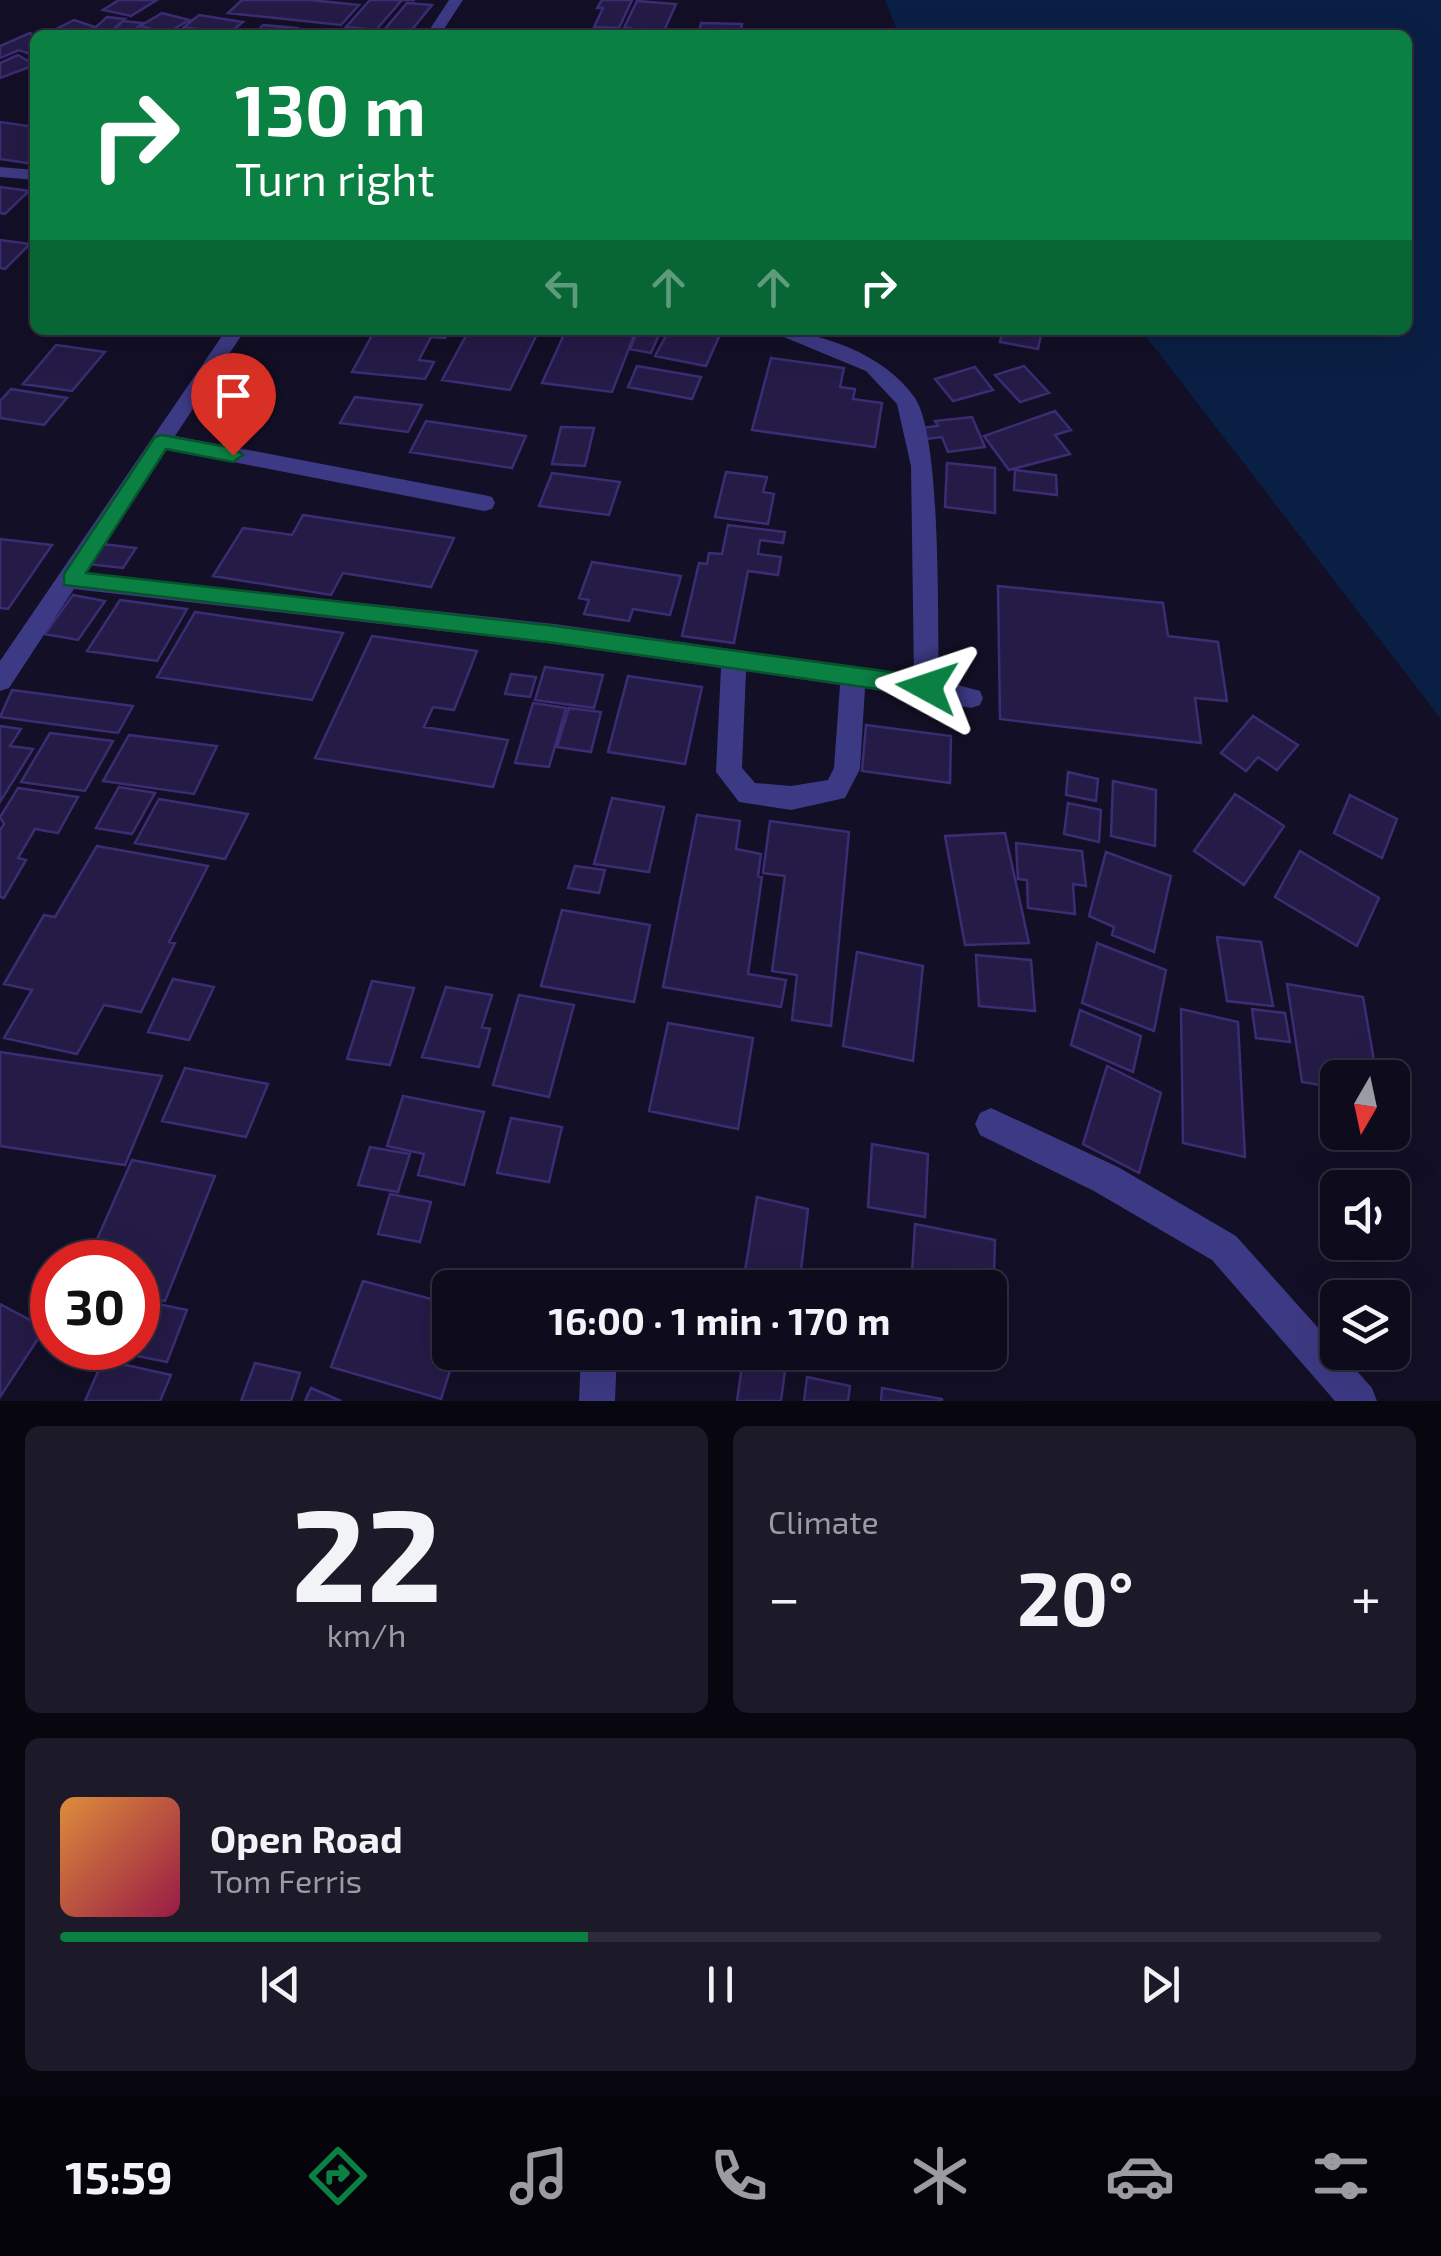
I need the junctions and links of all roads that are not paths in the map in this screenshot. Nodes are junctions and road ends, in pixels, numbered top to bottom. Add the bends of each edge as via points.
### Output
1 (456, 0) edge
2 (436, 30) edge
3 (0, 172) edge
4 (30, 175) edge
5 (233, 335) edge
6 (789, 335) edge
7 (162, 441) junction
8 (484, 503) dead end
9 (71, 580) junction
10 (734, 658) junction
11 (853, 680) junction
12 (0, 682) edge
13 (927, 687) junction
14 (971, 698) dead end
15 (990, 1124) dead end
16 (598, 1370) edge
17 (597, 1401) edge
18 (1359, 1401) edge

1 - 2 street
3 - 4 street
5 - 7 street
6 - 13 street via 873,366 907,402 922,466
7 - 8 street
7 - 9 street
9 - 10 street
9 - 12 street
10 - 11 street
10 - 11 street via 729,772 748,794 791,798 836,790 847,769
11 - 13 street
13 - 14 street
15 - 18 street via 1224,1248
16 - 17 street

